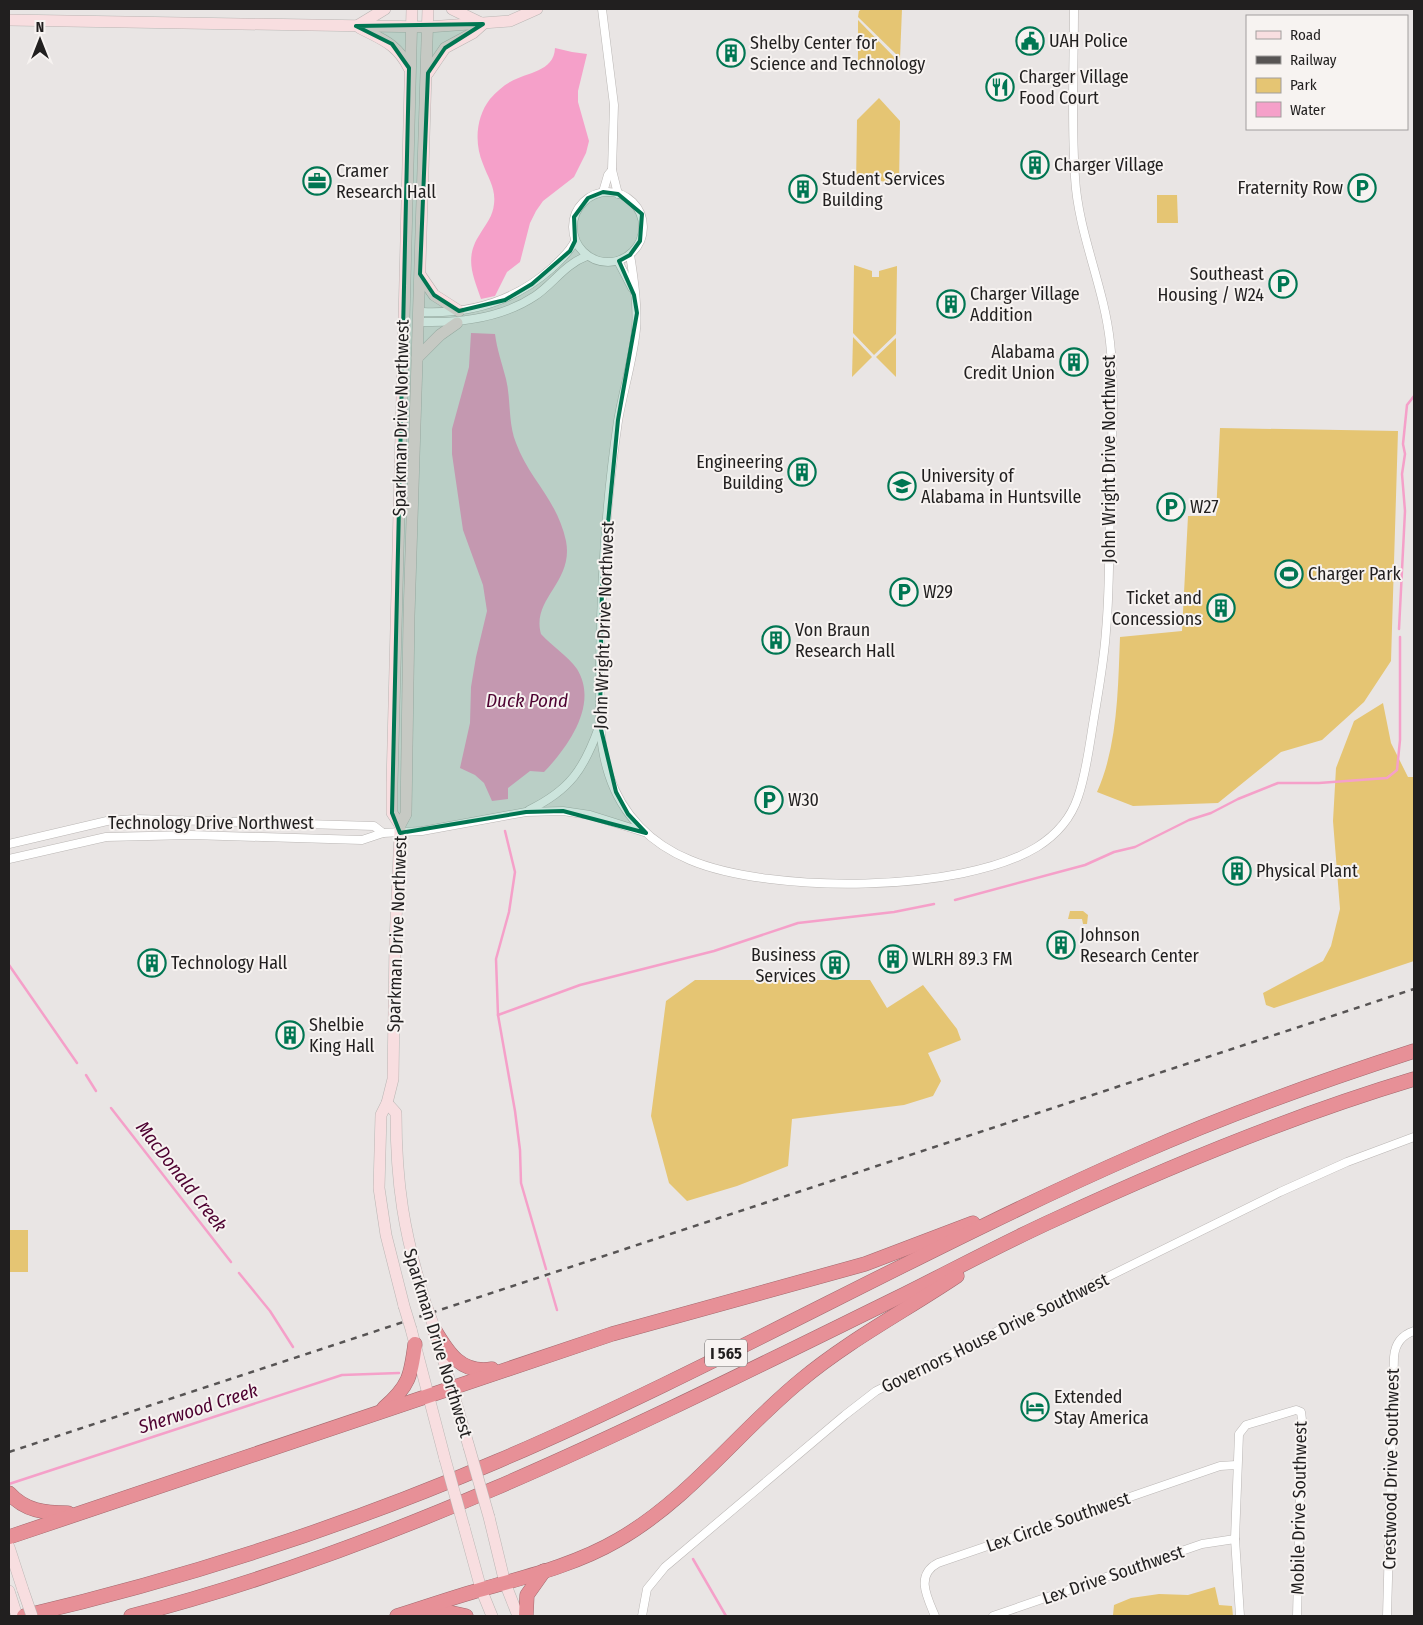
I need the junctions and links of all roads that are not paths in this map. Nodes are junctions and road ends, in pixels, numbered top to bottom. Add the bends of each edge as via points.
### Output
1 (385, 9) edge
2 (412, 9) edge
3 (428, 9) edge
4 (452, 9) edge
5 (537, 9) edge
6 (602, 9) edge
7 (1074, 9) edge
8 (9, 20) edge
9 (483, 24) junction
10 (356, 26) junction
11 (412, 27) junction
12 (428, 27) junction
13 (409, 68) junction
14 (428, 72) junction
15 (612, 170) junction
16 (603, 192) junction
17 (618, 194) junction
18 (574, 241) junction
19 (630, 255) junction
20 (587, 256) junction
21 (618, 261) junction
22 (420, 274) junction
23 (634, 295) junction
24 (404, 317) junction
25 (458, 317) junction
26 (418, 318) junction
27 (417, 358) junction
28 (600, 725) junction
29 (526, 812) junction
30 (400, 829) junction
31 (383, 833) junction
32 (646, 833) junction
33 (9, 844) edge
34 (9, 859) edge
35 (1414, 1051) edge
36 (1414, 1079) edge
37 (387, 1103) junction
38 (1414, 1138) edge
39 (1028, 1204) junction
40 (1001, 1246) junction
41 (434, 1327) junction
42 (1414, 1331) edge
43 (415, 1344) junction
44 (515, 1366) junction
45 (451, 1387) junction
46 (427, 1397) junction
47 (380, 1411) junction
48 (1236, 1465) junction
49 (9, 1493) edge
50 (78, 1513) junction
51 (9, 1537) edge
52 (1235, 1539) junction
53 (9, 1547) edge
54 (544, 1571) junction
55 (506, 1583) junction
56 (482, 1589) junction
57 (9, 1592) edge
58 (401, 1615) edge
59 (17, 1616) edge
60 (24, 1616) edge
61 (32, 1616) edge
62 (131, 1616) edge
63 (466, 1616) edge
64 (492, 1616) edge
65 (518, 1616) edge
66 (526, 1616) edge
67 (642, 1616) edge
68 (934, 1616) edge
69 (993, 1616) edge
70 (1240, 1616) edge
71 (1297, 1616) edge
72 (1387, 1616) edge

1 - 10 main road
2 - 11 main road, Sparkman Drive Northwest
3 - 12 main road, Sparkman Drive Northwest
4 - 9 main road
5 - 9 main road via 510,21
6 - 15 street via 614,105
7 - 32 street, John Wright Drive Northwest via 1075,180 1108,329 1113,377 1107,628 1086,768 1072,811 1060,829 1039,846 1006,861 942,876 853,884 752,876 691,861
8 - 10 main road
9 - 12 main road
9 - 14 main road via 445,48
10 - 11 main road
10 - 13 main road via 392,44
11 - 12 main road
11 - 13 main road, Sparkman Drive Northwest
12 - 14 main road, Sparkman Drive Northwest
13 - 24 main road, Sparkman Drive Northwest
14 - 22 main road, Sparkman Drive Northwest
15 - 16 street
15 - 17 street
16 - 17 street
16 - 18 street via 588,198 580,206 574,217
17 - 19 street via 634,204 642,214 642,236
18 - 20 street
18 - 25 street via 570,251 532,284 505,300
19 - 21 street
19 - 23 street, John Wright Drive Northwest
20 - 21 street via 601,262
20 - 25 street via 577,260 535,296 502,312
21 - 23 street, John Wright Drive Northwest
22 - 25 main road via 434,295
22 - 26 main road, Sparkman Drive Northwest
23 - 28 street, John Wright Drive Northwest via 636,331 618,420 606,529
24 - 26 street
24 - 30 main road, Sparkman Drive Northwest via 392,784 392,813
25 - 26 street via 423,322
25 - 26 street via 423,312
25 - 27 main road
26 - 27 main road, Sparkman Drive Northwest
27 - 30 main road, Sparkman Drive Northwest via 406,814
28 - 29 street via 577,775 549,800
28 - 32 street, John Wright Drive Northwest via 610,780 628,814
29 - 30 street, Technology Drive Northwest
29 - 32 street, Technology Drive Northwest via 563,811 590,815
30 - 31 street, Technology Drive Northwest
30 - 37 main road, Sparkman Drive Northwest via 393,1078
31 - 33 street, Technology Drive Northwest via 374,826 135,819 107,821
31 - 34 street, Technology Drive Northwest via 362,840 191,835 106,837
35 - 39 highway, I 565 via 1261,1104
36 - 40 highway, I 565 via 1353,1097 1201,1154
37 - 41 main road, Sparkman Drive Northwest, bridge via 396,1113 396,1165 407,1239
37 - 43 main road, Sparkman Drive Northwest, bridge via 381,1114 378,1188 386,1235
38 - 67 street, Governors House Drive Southwest via 1287,1189 867,1397 659,1573 647,1589
39 - 44 highway via 865,1264 672,1316
39 - 60 highway, I 565 via 596,1416 432,1489 254,1553
40 - 54 highway via 822,1364 778,1400 675,1500 639,1528 591,1554
40 - 62 highway, I 565 via 609,1437 427,1518 270,1576
41 - 44 highway via 448,1353 465,1367 488,1370
41 - 45 main road, Sparkman Drive Northwest
42 - 72 street, Crestwood Drive Southwest via 1398,1342 1394,1357
43 - 46 main road, Sparkman Drive Northwest
43 - 47 highway via 408,1381
44 - 45 highway
45 - 46 highway
45 - 55 main road, Sparkman Drive Northwest, bridge
46 - 47 highway
46 - 56 main road, Sparkman Drive Northwest, bridge
47 - 50 highway
48 - 52 street, Mobile Drive Southwest
48 - 68 street, Lex Circle Southwest via 1220,1466 938,1563 926,1573 924,1582
48 - 71 street, Mobile Drive Southwest via 1239,1434 1243,1428 1291,1411 1300,1411
49 - 50 highway via 23,1505 39,1512
50 - 51 highway
52 - 69 street, Lex Drive Southwest via 1202,1544
52 - 70 street, Mobile Drive Southwest
53 - 61 main road, bridge
54 - 55 highway
54 - 66 highway via 527,1595
55 - 56 highway
55 - 65 main road, Sparkman Drive Northwest
56 - 58 highway
56 - 64 main road, Sparkman Drive Northwest
57 - 59 main road
58 - 63 highway via 448,1612

